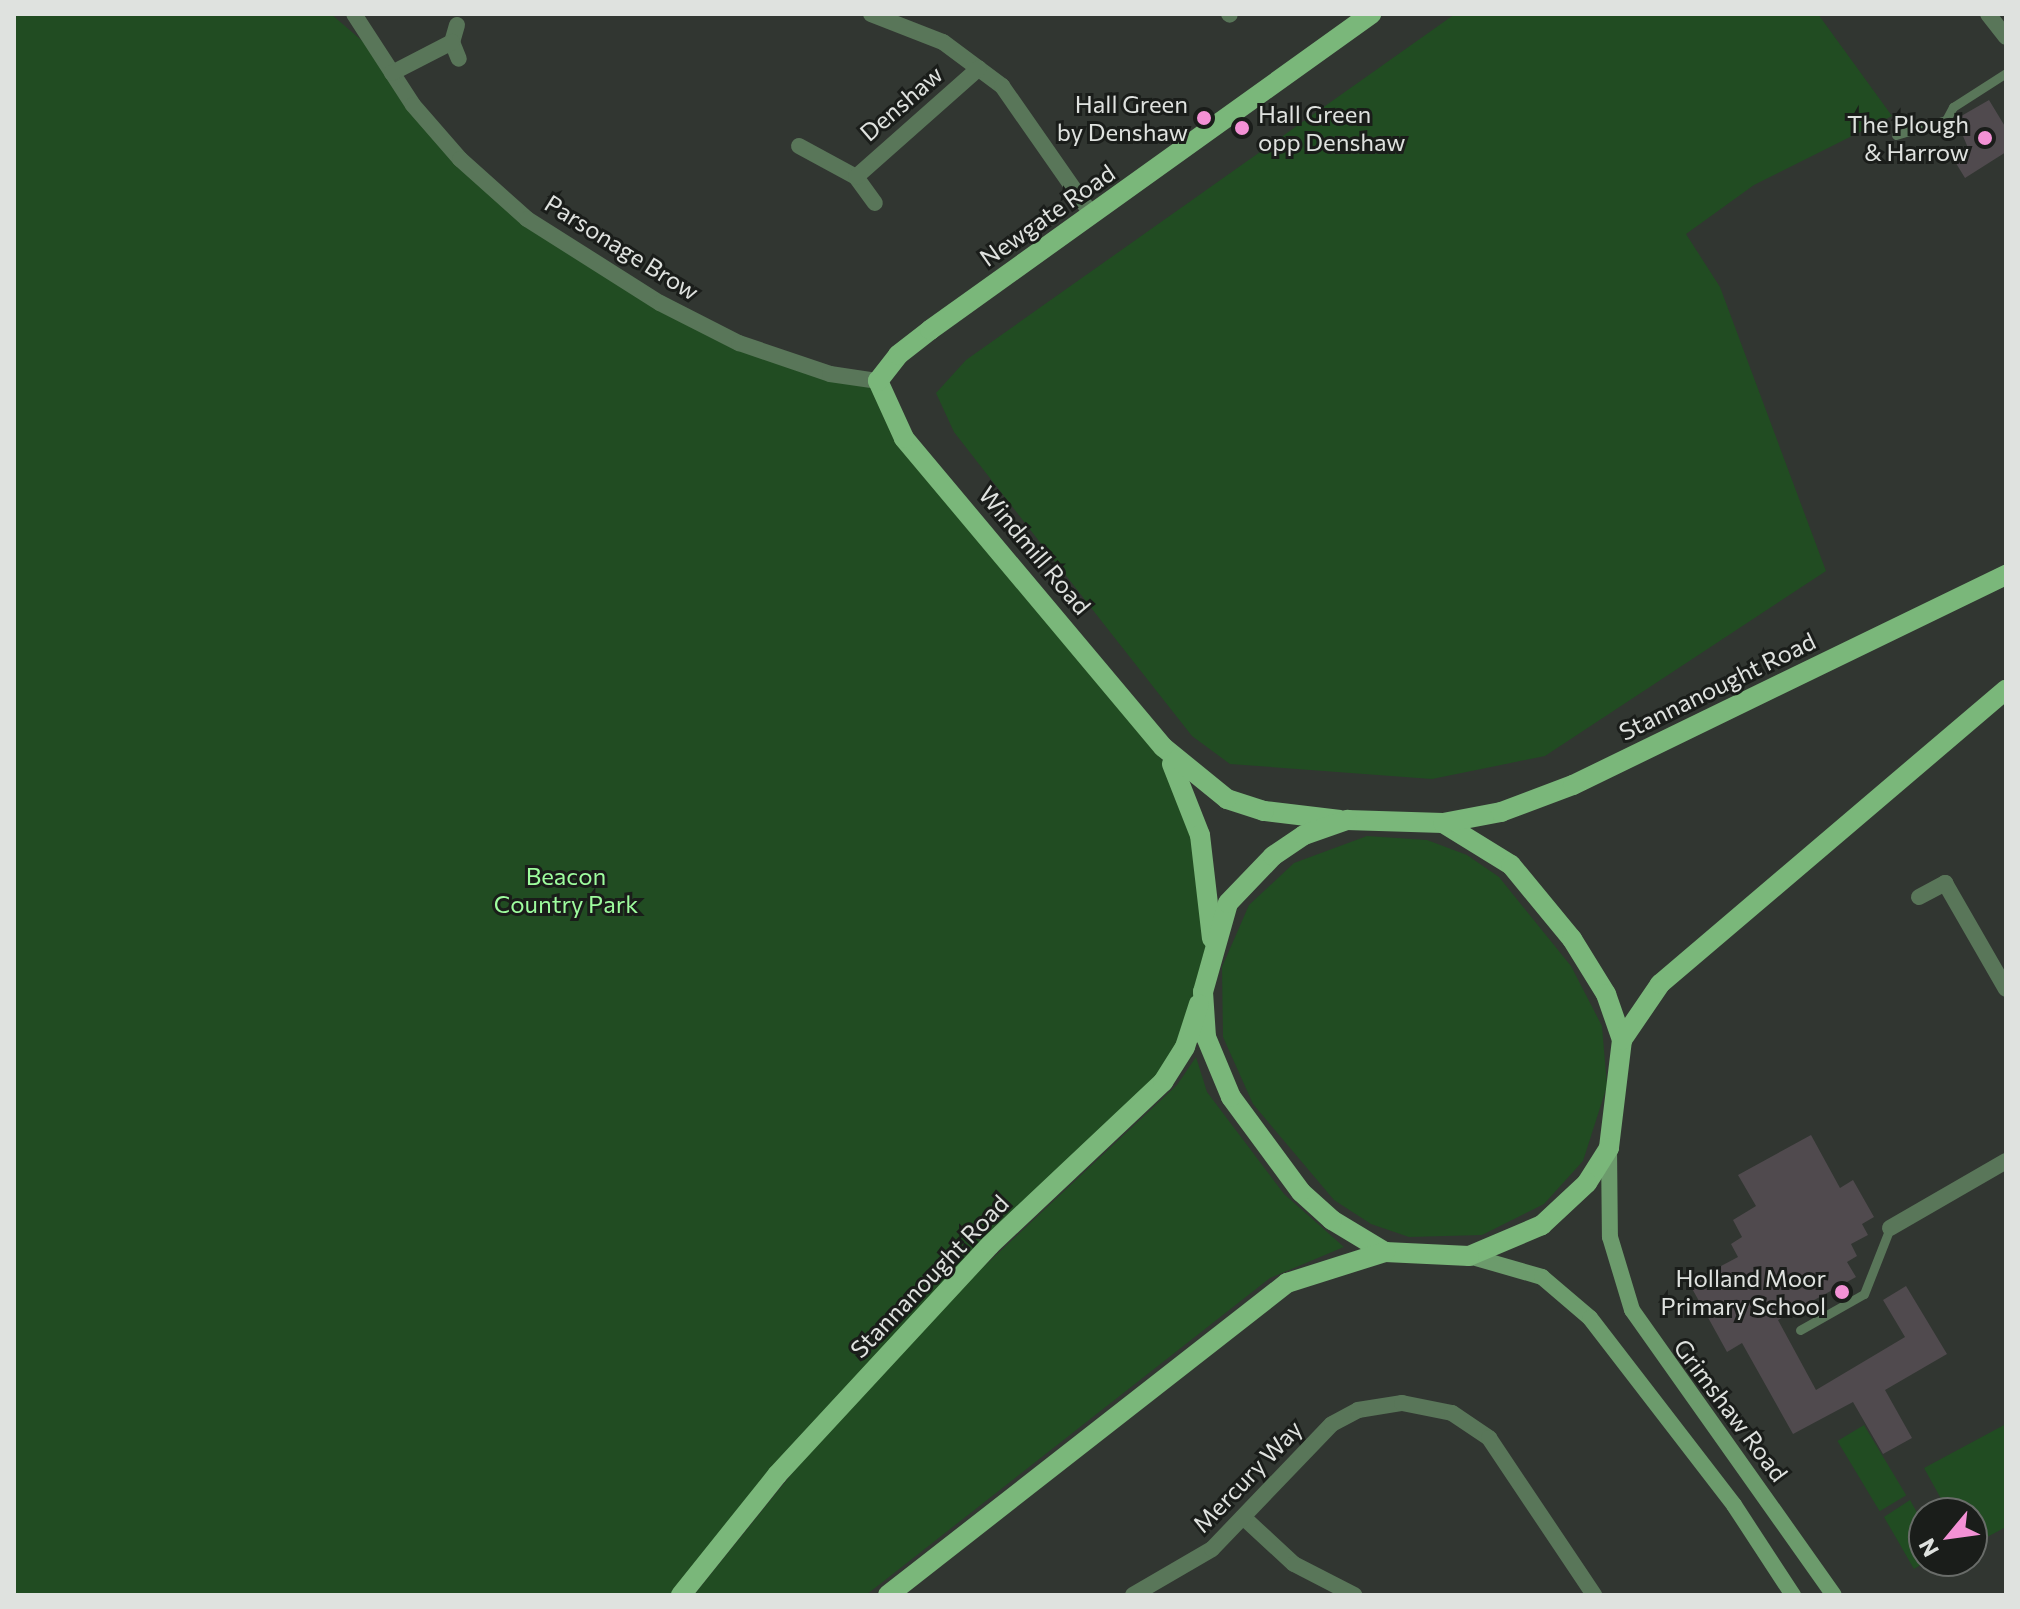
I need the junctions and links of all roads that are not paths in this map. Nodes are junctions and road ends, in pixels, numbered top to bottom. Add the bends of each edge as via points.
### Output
1 (354, 14) edge
2 (871, 14) edge
3 (1371, 14) edge
4 (1988, 14) edge
5 (457, 25) dead end
6 (2006, 37) edge
7 (452, 42) junction
8 (459, 59) dead end
9 (979, 68) junction
10 (392, 73) junction
11 (2006, 73) edge
12 (1896, 135) dead end
13 (799, 146) dead end
14 (856, 177) junction
15 (875, 203) dead end
16 (1092, 215) junction
17 (878, 381) junction
18 (2006, 575) edge
19 (2006, 690) edge
20 (1163, 747) junction
21 (1347, 820) junction
22 (1443, 823) junction
23 (1919, 897) dead end
24 (1213, 942) junction
25 (2006, 989) edge
26 (1203, 992) junction
27 (1622, 1040) junction
28 (1609, 1148) junction
29 (2006, 1161) edge
30 (1890, 1228) joint
31 (1385, 1252) junction
32 (1469, 1256) junction
33 (1800, 1330) dead end
34 (1243, 1517) junction
35 (1785, 1522) junction
36 (681, 1595) edge
37 (888, 1595) edge
38 (1133, 1595) edge
39 (1354, 1595) edge
40 (1594, 1595) edge
41 (1793, 1595) edge
42 (1834, 1595) edge
43 (1844, 1595) edge

1 - 10 street, Parsonage Brow
2 - 9 street, Denshaw via 943,42
3 - 16 main road, Newgate Road
4 - 6 street
5 - 7 street
7 - 8 street
7 - 10 street
9 - 14 street, Denshaw via 883,146
9 - 16 street, Denshaw via 1002,86
10 - 17 street, Parsonage Brow via 460,159 527,219 586,258 739,343 830,374
11 - 12 lane via 1953,107 1946,120
13 - 14 street, Denshaw
14 - 15 street, Denshaw
16 - 17 main road, Newgate Road via 898,355
17 - 20 main road, Windmill Road via 904,438
18 - 22 main road, Stannanought Road via 1573,785 1501,812
19 - 27 main road via 1660,984
20 - 21 main road, Windmill Road via 1227,799 1264,811
20 - 24 main road, Windmill Road via 1195,812
21 - 22 main road, Stannanought Road
21 - 24 main road via 1304,835 1273,856 1228,903
22 - 27 main road via 1511,865 1542,902 1606,994
23 - 25 street via 1945,883
24 - 26 main road
26 - 31 main road via 1206,1037 1231,1097 1301,1192 1332,1220
26 - 36 main road, Stannanought Road via 1185,1047 1163,1082 990,1245 777,1475
27 - 28 main road
28 - 32 main road via 1566,1207 1514,1241
28 - 35 main road, Grimshaw Road via 1610,1237 1632,1310 1661,1359
29 - 30 street
30 - 33 lane via 1864,1294
31 - 32 main road
31 - 37 main road via 1287,1283
32 - 41 main road via 1542,1277 1590,1318 1734,1505
34 - 38 street, Mercury Way via 1204,1554
34 - 39 street via 1294,1564
34 - 40 street, Mercury Way via 1309,1443 1346,1416 1388,1404 1435,1408 1466,1420 1498,1449
35 - 42 main road, Grimshaw Road
35 - 43 main road

